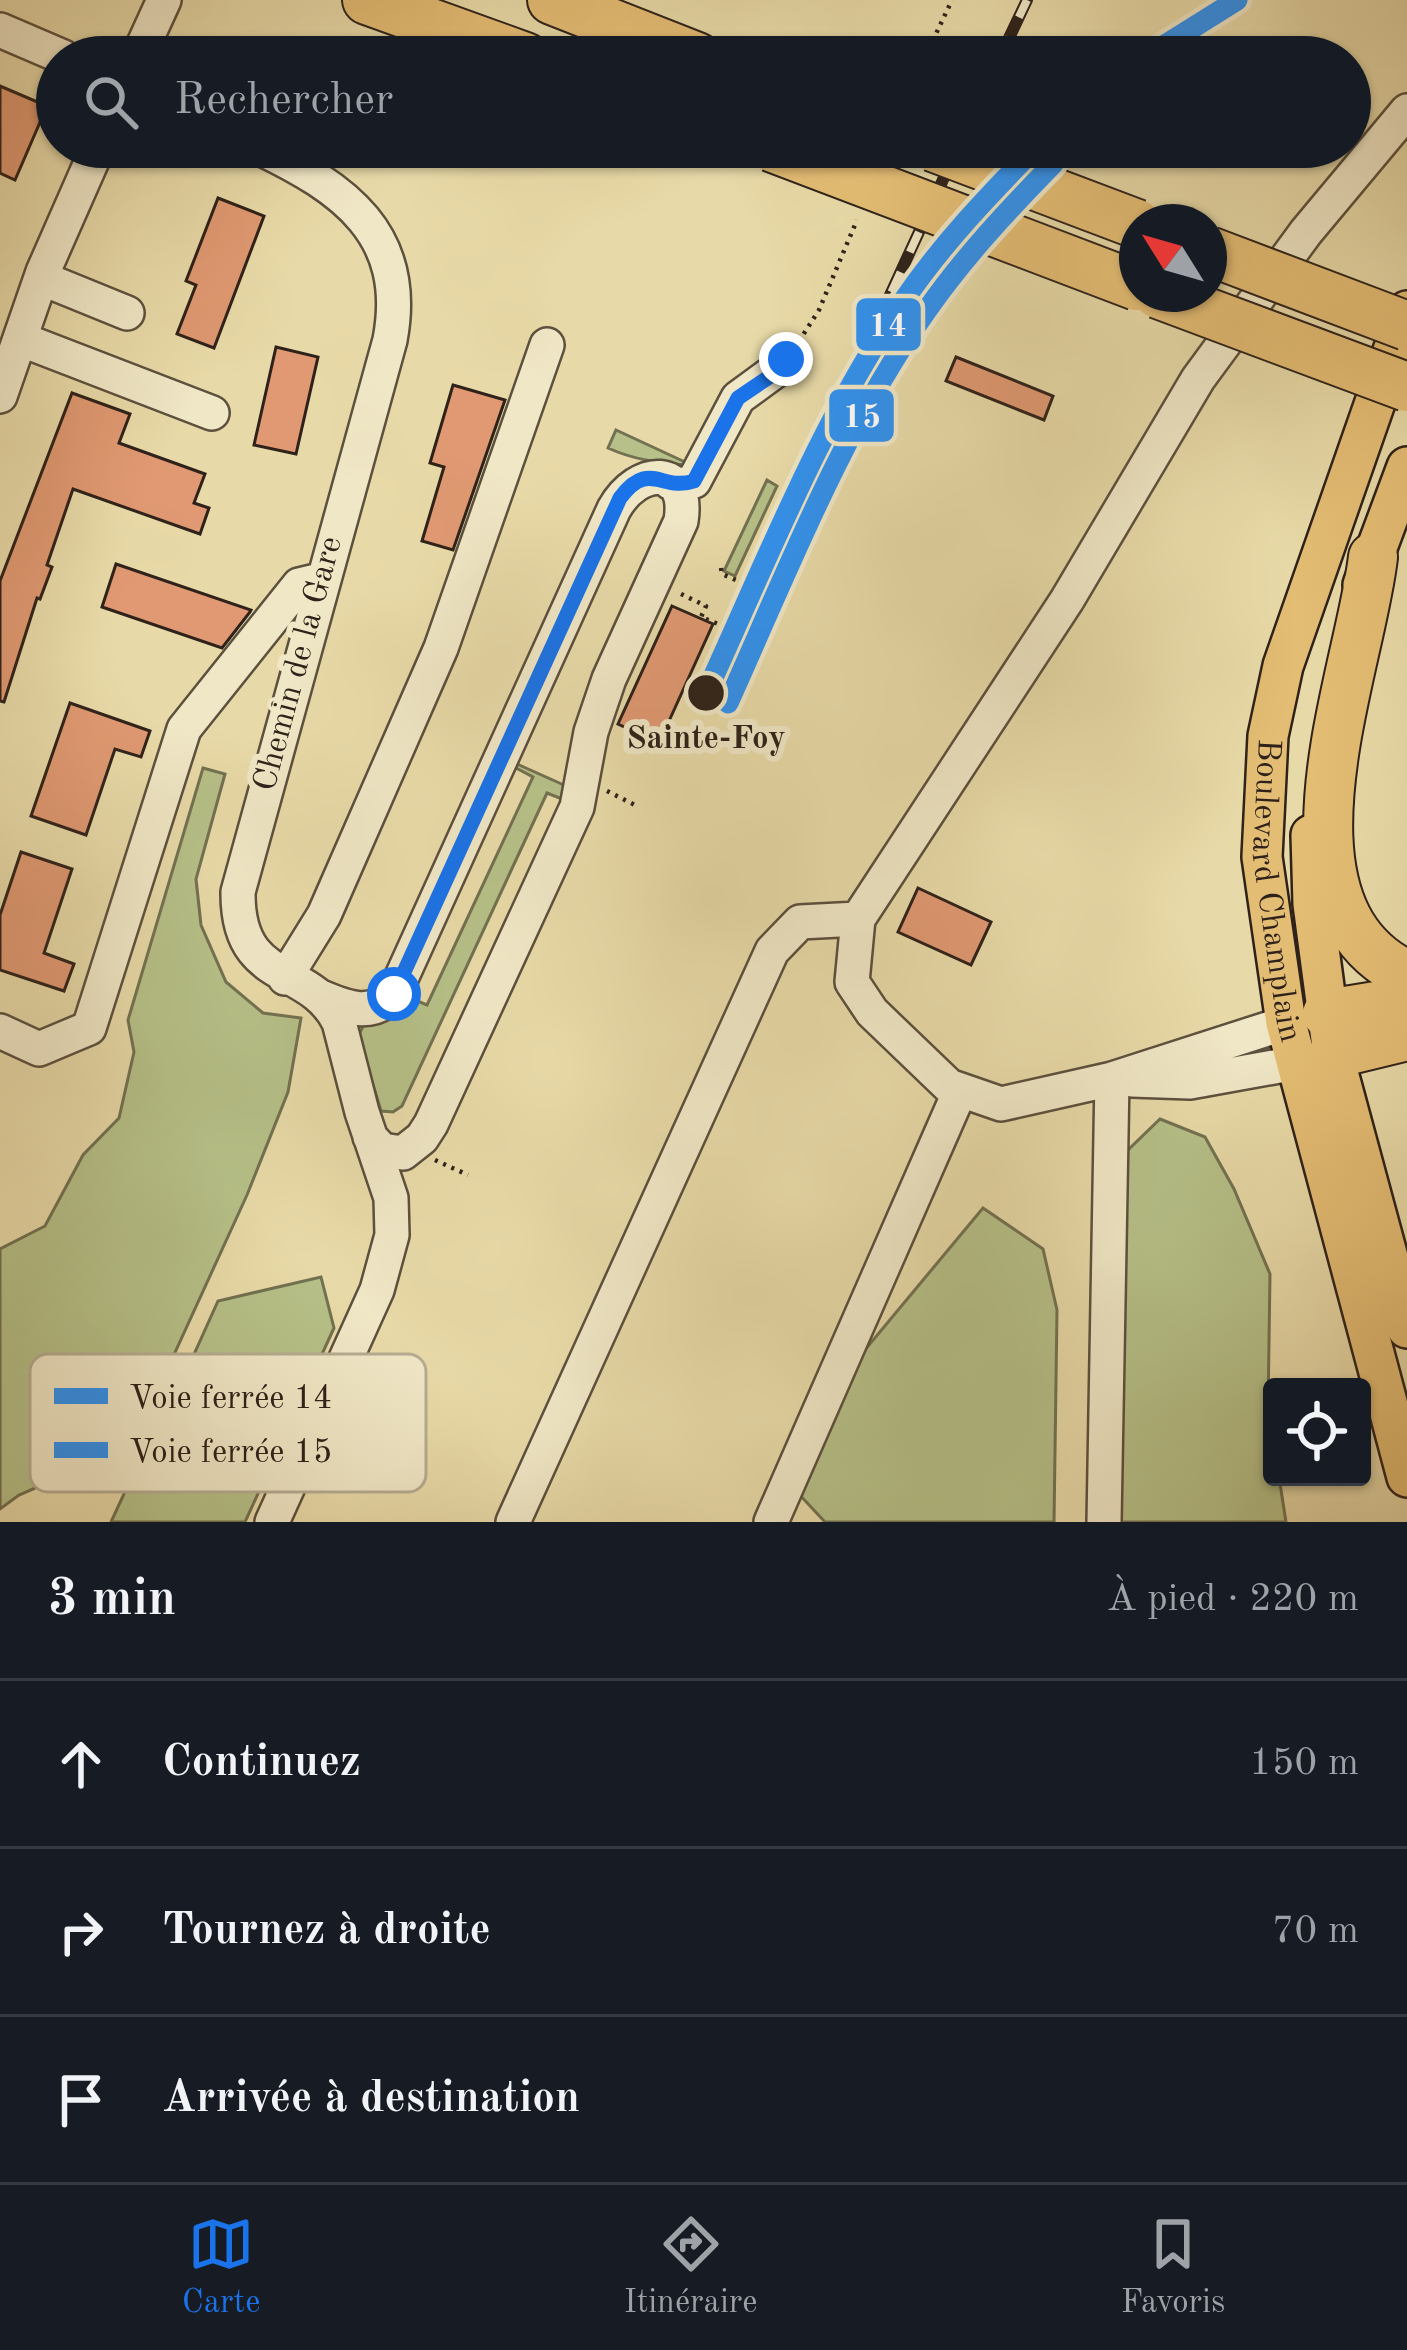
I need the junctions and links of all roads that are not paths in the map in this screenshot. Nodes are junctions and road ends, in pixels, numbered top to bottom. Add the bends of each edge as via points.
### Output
1 (164, 0) edge
2 (367, 0) edge
3 (551, 0) edge
4 (0, 30) edge
5 (148, 36) edge
6 (467, 36) edge
7 (643, 36) edge
8 (36, 45) edge
9 (1407, 111) edge
10 (1371, 154) edge
11 (89, 168) edge
12 (302, 168) edge
13 (826, 168) edge
14 (989, 168) edge
15 (1359, 168) edge
16 (1119, 217) edge
17 (1227, 258) edge
18 (41, 278) junction
19 (1119, 279) edge
20 (1407, 311) edge
21 (1206, 312) edge
22 (127, 313) dead end
23 (1407, 326) edge
24 (20, 339) junction
25 (548, 345) dead end
26 (1333, 360) junction
27 (779, 368) road end
28 (1407, 387) edge
29 (0, 396) edge
30 (212, 413) dead end
31 (1407, 416) edge
32 (1407, 466) edge
33 (671, 483) junction
34 (1373, 556) junction
35 (320, 580) junction
36 (858, 920) junction
37 (1407, 975) edge
38 (285, 978) junction
39 (321, 997) junction
40 (1407, 1001) edge
41 (0, 1031) edge
42 (1407, 1036) edge
43 (1311, 1039) junction
44 (1112, 1079) junction
45 (959, 1093) junction
46 (370, 1137) junction
47 (1407, 1328) edge
48 (348, 1354) edge
49 (1407, 1477) edge
50 (286, 1492) edge
51 (272, 1522) edge
52 (513, 1522) edge
53 (771, 1522) edge
54 (1104, 1522) edge

1 - 5 street
2 - 6 highway
3 - 7 highway
4 - 8 street
9 - 10 street
11 - 18 street
12 - 35 street, Chemin de la Gare via 373,228 396,299
13 - 19 highway, bridge
14 - 16 highway, bridge
15 - 36 street via 1198,379 1067,600
17 - 23 highway, bridge
18 - 22 street
18 - 24 street
20 - 43 main road, Boulevard Champlain via 1306,595 1268,736 1262,857
21 - 26 highway, bridge
24 - 29 street
24 - 30 street
25 - 38 street via 441,648 324,915
26 - 28 highway, bridge
26 - 31 highway
27 - 33 street via 738,398 694,481
32 - 34 main road, Boulevard Champlain
33 - 39 street, Chemin de la Gare via 642,478 614,509 394,994 367,1010
33 - 46 street via 682,514 596,714 577,807 431,1124 403,1153 382,1150
34 - 37 highway via 1334,741 1330,838 1354,930
34 - 43 main road, Boulevard Champlain via 1323,713 1313,788
35 - 38 street, Chemin de la Gare via 238,892 242,934
35 - 41 street via 299,585 184,729 88,1028 39,1049
36 - 45 street via 853,982 872,1012
36 - 52 street via 800,922 772,951
38 - 39 street, Chemin de la Gare
39 - 46 street via 339,1022
40 - 43 highway
42 - 43 highway
43 - 44 street
43 - 47 main road, Boulevard Champlain
43 - 49 main road, Boulevard Champlain
44 - 45 street via 1000,1104
44 - 54 street
45 - 53 street
46 - 48 street via 391,1198 392,1235
50 - 51 street

